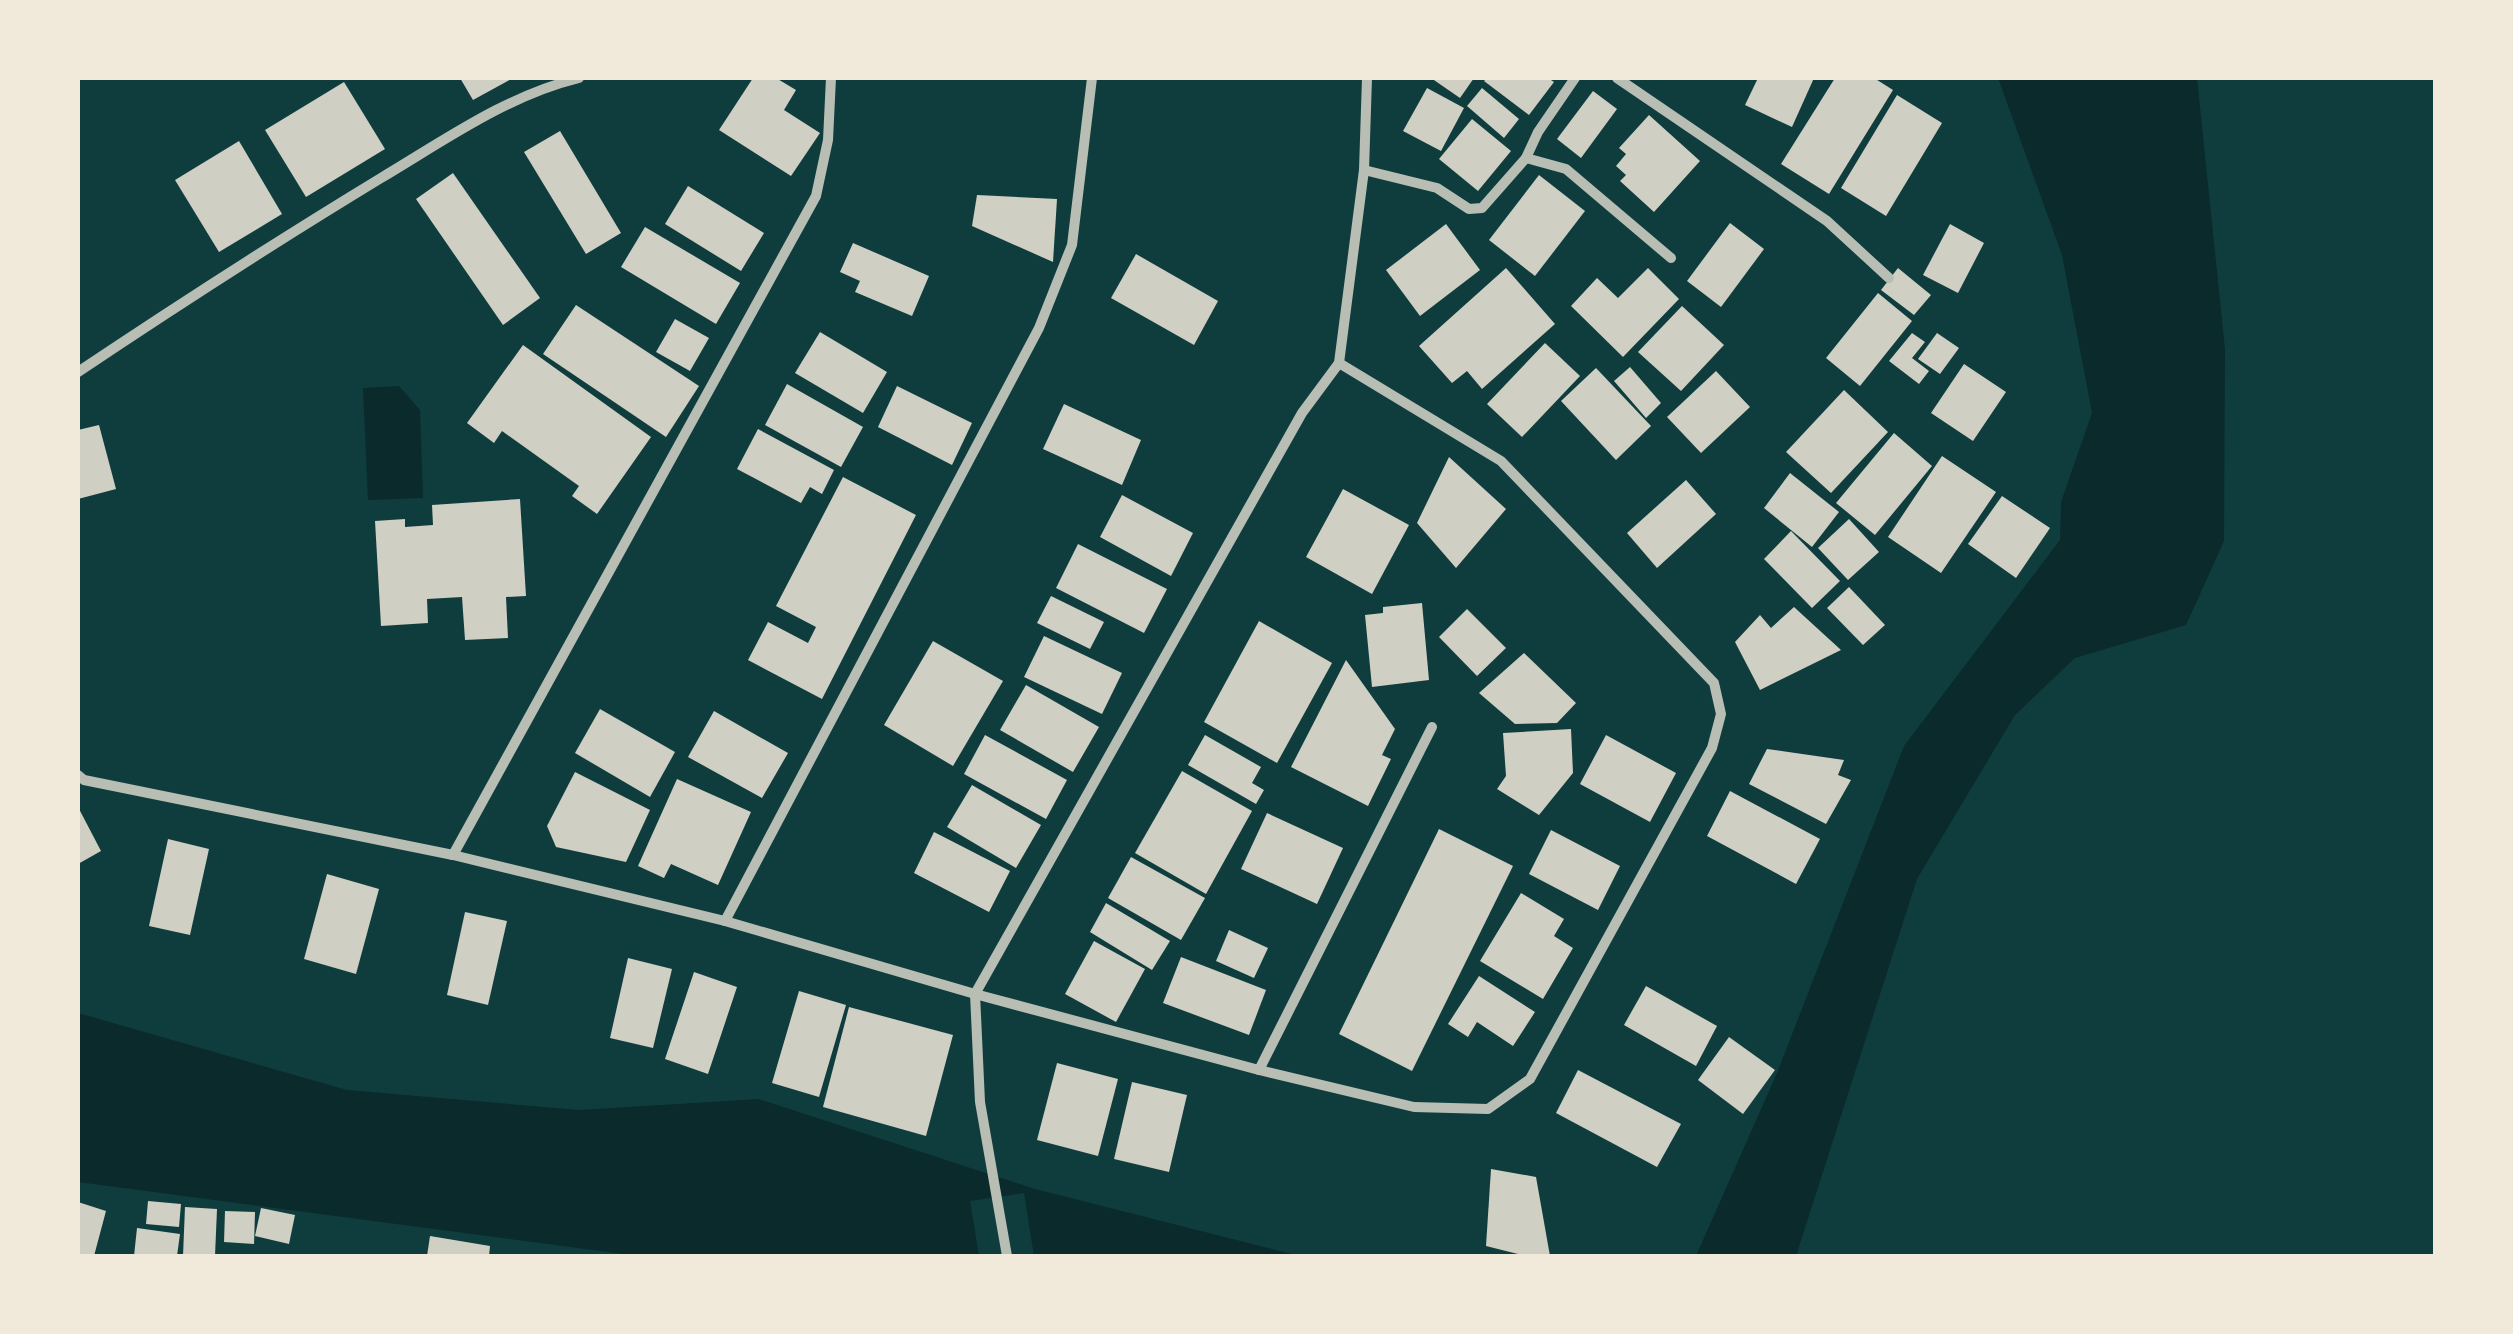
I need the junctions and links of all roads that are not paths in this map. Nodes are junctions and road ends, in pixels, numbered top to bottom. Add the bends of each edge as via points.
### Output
1 (579, 78) edge
2 (831, 78) edge
3 (1092, 78) edge
4 (1367, 78) edge
5 (1575, 78) edge
6 (1616, 78) edge
7 (1526, 158) junction
8 (1364, 170) junction
9 (1671, 258) dead end
10 (1889, 278) dead end
11 (1339, 363) junction
12 (78, 372) edge
13 (1432, 727) dead end
14 (78, 775) edge
15 (452, 854) junction
16 (724, 920) junction
17 (976, 994) junction
18 (1259, 1070) junction
19 (1007, 1256) edge

1 - 12 street via 498,108 233,268
2 - 15 street via 816,196
3 - 16 street via 1072,245 1038,328
4 - 8 street
5 - 7 street
6 - 10 street via 1827,221
7 - 8 street via 1482,208 1469,209 1437,188
7 - 9 street via 1566,169
8 - 11 street
11 - 17 street via 1302,413
11 - 18 street via 1501,461 1714,683 1721,714 1712,748 1530,1079 1488,1109 1414,1108
13 - 18 street
14 - 15 street
15 - 16 street
16 - 17 street
17 - 18 street
17 - 19 street via 980,1102

